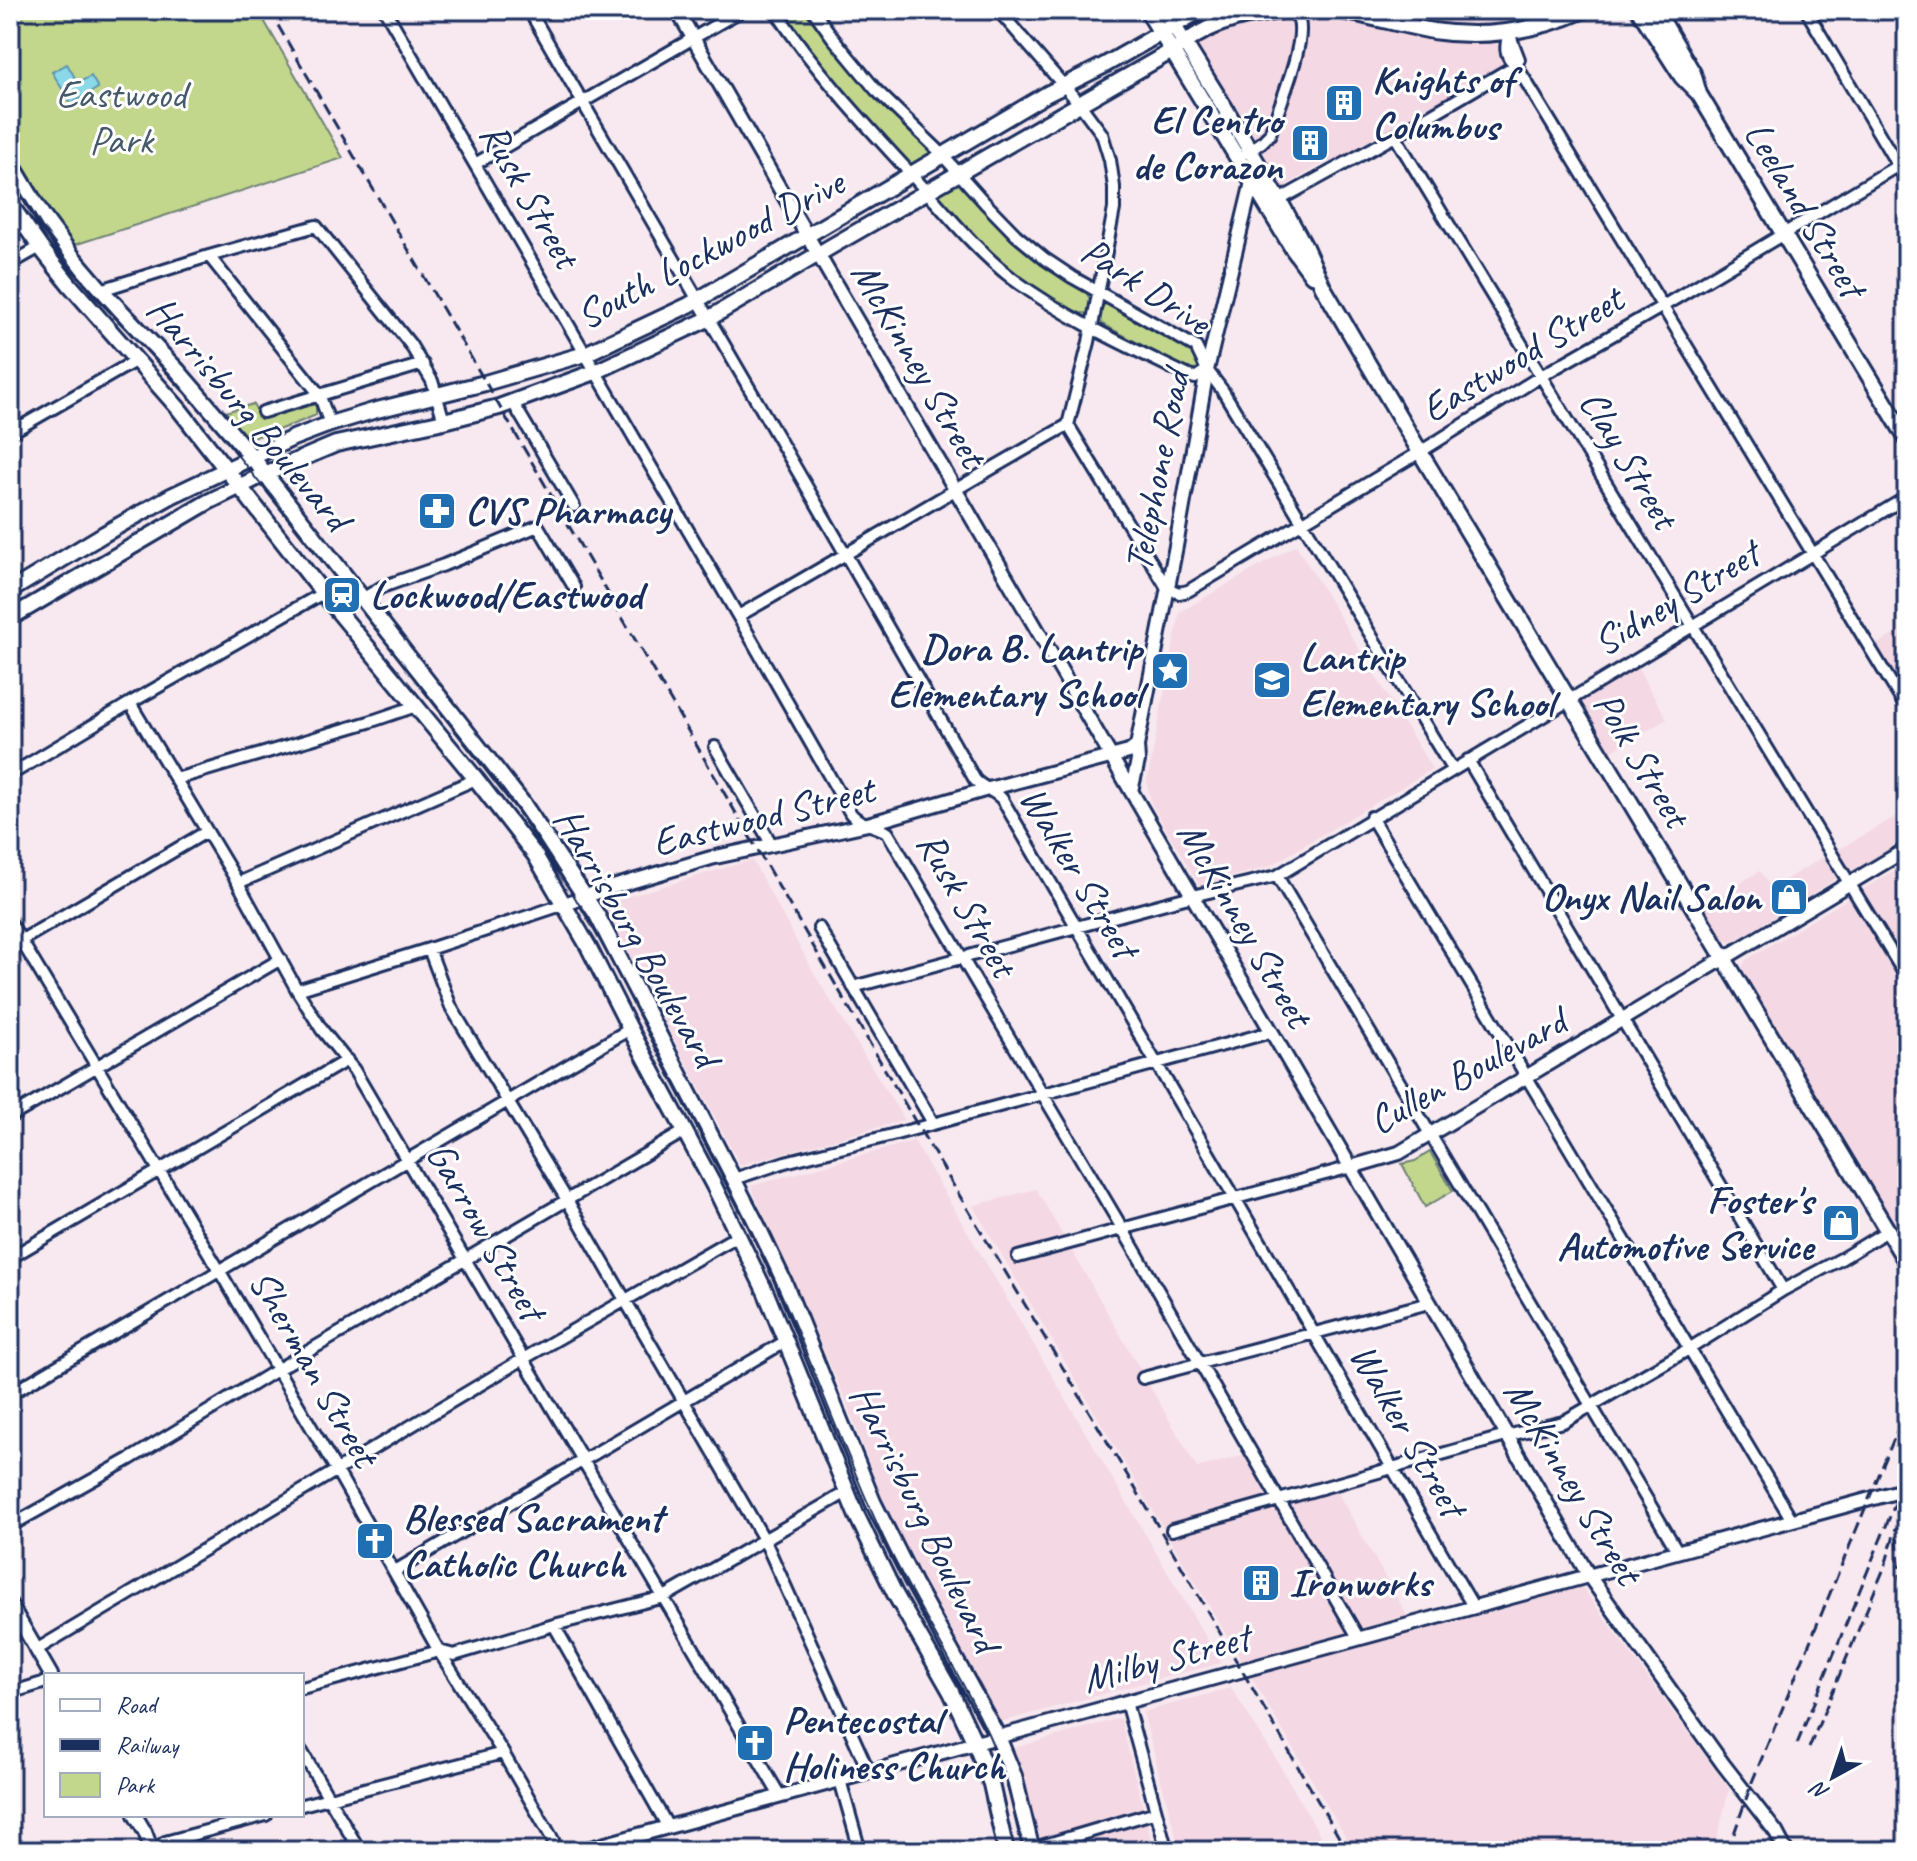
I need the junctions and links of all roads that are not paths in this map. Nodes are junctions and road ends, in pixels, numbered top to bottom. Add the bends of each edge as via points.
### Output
1 (385, 10) edge
2 (529, 10) edge
3 (677, 10) edge
4 (742, 10) edge
5 (775, 10) edge
6 (813, 10) edge
7 (998, 10) edge
8 (1147, 10) edge
9 (1164, 10) edge
10 (1201, 10) edge
11 (1293, 10) edge
12 (1336, 10) edge
13 (1584, 10) edge
14 (1639, 10) edge
15 (1656, 10) edge
16 (1806, 10) edge
17 (1167, 29) junction
18 (1509, 33) junction
19 (693, 37) junction
20 (1178, 47) junction
21 (1516, 65) junction
22 (1064, 86) junction
23 (1699, 94) junction
24 (583, 100) junction
25 (1079, 103) junction
26 (1395, 136) junction
27 (943, 155) junction
28 (1245, 155) junction
29 (10, 161) edge
30 (1902, 162) edge
31 (475, 164) junction
32 (959, 173) junction
33 (911, 175) junction
34 (1907, 181) edge
35 (1252, 182) junction
36 (927, 192) junction
37 (1273, 203) junction
38 (10, 204) edge
39 (1242, 225) junction
40 (1783, 234) junction
41 (807, 236) junction
42 (40, 247) junction
43 (818, 254) junction
44 (209, 256) junction
45 (10, 264) edge
46 (101, 290) junction
47 (1099, 293) junction
48 (698, 300) junction
49 (1663, 306) junction
50 (708, 319) junction
51 (1092, 328) junction
52 (585, 354) junction
53 (135, 361) junction
54 (423, 364) junction
55 (1207, 370) junction
56 (595, 372) junction
57 (1541, 376) junction
58 (319, 394) junction
59 (437, 396) junction
60 (512, 401) junction
61 (263, 412) dead end
62 (444, 421) junction
63 (330, 424) junction
64 (1068, 425) junction
65 (10, 433) edge
66 (1907, 439) edge
67 (1420, 452) junction
68 (252, 457) junction
69 (227, 469) junction
70 (265, 474) junction
71 (240, 486) junction
72 (955, 489) junction
73 (1907, 497) edge
74 (574, 506) dead end
75 (1303, 522) junction
76 (104, 534) junction
77 (1813, 554) junction
78 (847, 555) junction
79 (118, 556) junction
80 (574, 587) dead end
81 (1167, 588) junction
82 (10, 591) edge
83 (323, 593) junction
84 (362, 599) junction
85 (738, 616) junction
86 (10, 618) edge
87 (1693, 626) junction
88 (1569, 699) junction
89 (130, 703) junction
90 (416, 706) junction
91 (1907, 709) edge
92 (1137, 746) junction
93 (715, 747) dead end
94 (1111, 757) junction
95 (1468, 760) junction
96 (1452, 769) junction
97 (10, 775) edge
98 (176, 779) junction
99 (476, 779) junction
100 (989, 790) junction
101 (1131, 791) junction
102 (1371, 817) junction
103 (868, 824) junction
104 (206, 832) junction
105 (772, 845) junction
106 (1907, 849) edge
107 (1277, 876) junction
108 (238, 883) junction
109 (1849, 884) junction
110 (585, 896) junction
111 (1192, 896) junction
112 (565, 904) junction
113 (10, 922) edge
114 (1076, 927) junction
115 (819, 928) dead end
116 (15, 942) edge
117 (429, 949) junction
118 (961, 958) junction
119 (281, 959) junction
120 (1725, 959) junction
121 (1907, 978) edge
122 (853, 987) junction
123 (297, 990) junction
124 (1623, 1020) junction
125 (630, 1029) junction
126 (1271, 1032) junction
127 (347, 1060) junction
128 (1156, 1062) junction
129 (97, 1067) junction
130 (1526, 1078) junction
131 (1041, 1094) junction
132 (507, 1101) junction
133 (10, 1117) edge
134 (933, 1123) junction
135 (685, 1131) junction
136 (1431, 1135) junction
137 (407, 1159) junction
138 (1351, 1167) junction
139 (159, 1170) junction
140 (734, 1179) junction
141 (1235, 1197) junction
142 (567, 1200) junction
143 (1122, 1228) junction
144 (1887, 1231) junction
145 (737, 1236) junction
146 (1018, 1257) dead end
147 (10, 1258) edge
148 (465, 1260) junction
149 (1907, 1263) edge
150 (219, 1270) junction
151 (1783, 1290) junction
152 (624, 1301) junction
153 (1429, 1303) junction
154 (1314, 1333) junction
155 (786, 1341) junction
156 (1689, 1349) junction
157 (523, 1359) junction
158 (1200, 1363) junction
159 (278, 1369) junction
160 (1143, 1378) dead end
161 (10, 1394) edge
162 (684, 1401) junction
163 (1591, 1406) junction
164 (1506, 1436) junction
165 (583, 1460) junction
166 (1393, 1467) junction
167 (337, 1471) junction
168 (1907, 1489) edge
169 (847, 1492) junction
170 (1279, 1500) junction
171 (1792, 1520) junction
172 (10, 1526) edge
173 (1172, 1530) dead end
174 (765, 1541) junction
175 (1678, 1552) junction
176 (395, 1571) junction
177 (1589, 1576) junction
178 (664, 1597) junction
179 (10, 1604) edge
180 (1474, 1608) junction
181 (554, 1625) junction
182 (1359, 1639) junction
183 (36, 1650) junction
184 (439, 1651) junction
185 (50, 1673) edge
186 (44, 1683) edge
187 (304, 1687) edge
188 (10, 1693) edge
189 (1126, 1702) junction
190 (998, 1737) junction
191 (975, 1743) junction
192 (503, 1753) junction
193 (304, 1755) edge
194 (869, 1772) junction
195 (840, 1780) junction
196 (780, 1796) junction
197 (329, 1798) junction
198 (304, 1804) edge
199 (1156, 1812) junction
200 (136, 1817) edge
201 (259, 1817) edge
202 (668, 1827) junction
203 (1032, 1850) edge
204 (154, 1851) edge
205 (360, 1851) edge
206 (554, 1851) edge
207 (580, 1851) edge
208 (860, 1851) edge
209 (1006, 1851) edge
210 (1167, 1851) edge
211 (1786, 1851) edge

1 - 31 street, Rusk Street
2 - 24 street, Walker Street
3 - 19 street, McKinney Street
4 - 19 street
5 - 33 street, Park Drive via 799,47
6 - 27 street, Park Drive via 876,90
7 - 22 street
8 - 17 main road, Polk Street
9 - 17 main road, Polk Street
10 - 17 main road, South Lockwood Drive
11 - 20 main road, South Lockwood Drive via 1236,18
11 - 28 street via 1300,22 1300,40 1270,134
12 - 18 main road via 1431,30
13 - 18 main road
14 - 23 main road, Leeland Street
15 - 23 main road, Leeland Street via 1693,73
16 - 30 street
17 - 20 main road, Polk Street
17 - 22 main road, South Lockwood Drive
18 - 21 street via 1519,59
19 - 24 street
19 - 41 street, McKinney Street
20 - 25 main road, South Lockwood Drive
20 - 28 main road, Polk Street
21 - 26 street
21 - 49 street
22 - 25 street
22 - 27 main road, South Lockwood Drive
23 - 40 main road, Leeland Street
24 - 31 street
24 - 48 street, Walker Street
25 - 32 main road, South Lockwood Drive
25 - 47 street via 1102,134 1114,187
26 - 37 street
26 - 57 street, Clay Street
27 - 32 street, Park Drive
27 - 33 main road, South Lockwood Drive
28 - 35 main road, Polk Street
28 - 37 main road, Polk Street
29 - 46 main road, Harrisburg Boulevard via 44,218
30 - 34 street
30 - 40 street, Eastwood Street
31 - 52 street, Rusk Street
32 - 36 main road, South Lockwood Drive
32 - 47 street, Park Drive via 1016,235
33 - 36 street, Park Drive
33 - 41 main road, South Lockwood Drive
35 - 37 main road, Polk Street
35 - 39 street, Telephone Road
36 - 43 main road, South Lockwood Drive
36 - 51 street, Park Drive via 1011,277
37 - 39 street
37 - 67 main road, Polk Street via 1293,249 1323,287
38 - 42 main road, Harrisburg Boulevard
39 - 55 street, Telephone Road
40 - 49 street, Eastwood Street
40 - 66 main road, Leeland Street
41 - 43 street, McKinney Street
41 - 48 main road, South Lockwood Drive
42 - 45 street
42 - 53 main road, Harrisburg Boulevard
43 - 50 main road, South Lockwood Drive
43 - 72 street, McKinney Street
44 - 46 street
44 - 54 street via 316,226
44 - 58 street
46 - 68 main road, Harrisburg Boulevard
47 - 51 street
47 - 55 street, Park Drive via 1196,347
48 - 50 street, Walker Street
48 - 52 main road, South Lockwood Drive
49 - 57 street, Eastwood Street
49 - 77 street
50 - 56 main road, South Lockwood Drive
50 - 78 street, Walker Street
51 - 55 street, Park Drive via 1189,376
51 - 64 street
52 - 56 street, Rusk Street
52 - 59 main road, South Lockwood Drive
53 - 65 street
53 - 69 main road, Harrisburg Boulevard
54 - 58 street
54 - 59 street
55 - 75 street
55 - 81 street, Telephone Road
56 - 60 main road, South Lockwood Drive
56 - 85 street, Rusk Street
57 - 67 street, Eastwood Street
57 - 87 street, Clay Street
58 - 61 street
58 - 63 street
59 - 62 street
59 - 63 main road, South Lockwood Drive
60 - 62 main road, South Lockwood Drive
60 - 74 street
62 - 70 main road, South Lockwood Drive via 336,444
63 - 68 main road, South Lockwood Drive
64 - 72 street
64 - 81 street
67 - 75 street, Eastwood Street
67 - 88 main road, Polk Street
68 - 69 main road, South Lockwood Drive
68 - 70 main road, Harrisburg Boulevard
69 - 71 main road, Harrisburg Boulevard
69 - 76 main road, South Lockwood Drive
70 - 71 main road, South Lockwood Drive
70 - 84 main road, Harrisburg Boulevard
71 - 79 main road, South Lockwood Drive
71 - 83 main road, Harrisburg Boulevard
72 - 78 street
72 - 94 street, McKinney Street
73 - 77 street, Sidney Street
75 - 81 street, Eastwood Street via 1188,591
75 - 96 street
76 - 79 main road
76 - 82 main road, South Lockwood Drive
77 - 87 street, Sidney Street
77 - 91 street
78 - 85 street
78 - 100 street, Walker Street via 975,780
79 - 86 main road, South Lockwood Drive
80 - 84 street via 538,526
81 - 92 street, Telephone Road
83 - 89 street
83 - 90 main road, Harrisburg Boulevard
84 - 110 main road, Harrisburg Boulevard via 524,805
85 - 103 street, Rusk Street via 851,814
87 - 88 street, Sidney Street
87 - 109 street, Clay Street
88 - 95 street, Sidney Street
88 - 120 main road, Polk Street
89 - 97 street
89 - 98 street, Garrow Street
90 - 98 street
90 - 99 main road, Harrisburg Boulevard
92 - 94 street
92 - 101 street, Telephone Road
93 - 105 street
94 - 100 street, Eastwood Street
94 - 101 street, McKinney Street
95 - 96 street, Sidney Street
95 - 124 street
96 - 102 street, Sidney Street
98 - 104 street, Garrow Street
99 - 108 street
99 - 112 main road, Harrisburg Boulevard
100 - 103 street, Eastwood Street
100 - 114 street, Walker Street via 1002,799
101 - 111 street, McKinney Street
102 - 107 street, Sidney Street
102 - 130 street
103 - 105 street, Eastwood Street
103 - 118 street, Rusk Street via 888,833
104 - 108 street, Garrow Street
104 - 116 street
105 - 110 street, Eastwood Street
106 - 109 street, Cullen Boulevard
107 - 111 street, Sidney Street
107 - 136 street
108 - 119 street, Garrow Street
109 - 120 street, Cullen Boulevard
109 - 121 street, Clay Street
110 - 112 street, Eastwood Street
110 - 140 main road, Harrisburg Boulevard
111 - 114 street, Sidney Street
111 - 126 street, McKinney Street
112 - 117 street, Eastwood Street
112 - 125 main road, Harrisburg Boulevard
113 - 116 street, Sherman Street
114 - 118 street, Sidney Street
114 - 128 street, Walker Street
115 - 122 street
116 - 129 street, Sherman Street
117 - 123 street, Eastwood Street
117 - 132 street via 451,1007
118 - 122 street, Sidney Street
118 - 131 street, Rusk Street
119 - 123 street, Garrow Street
119 - 129 street
120 - 124 street, Cullen Boulevard
120 - 144 main road, Polk Street
122 - 134 street
123 - 127 street, Garrow Street
124 - 130 street, Cullen Boulevard
124 - 151 street
125 - 132 street
125 - 135 main road, Harrisburg Boulevard
126 - 128 street
126 - 138 street, McKinney Street
127 - 137 street, Garrow Street
127 - 139 street
128 - 131 street
128 - 141 street, Walker Street
129 - 133 street
129 - 139 street, Sherman Street
130 - 136 street, Cullen Boulevard
130 - 156 street
131 - 134 street
131 - 143 street, Rusk Street
132 - 137 street
132 - 142 street
134 - 140 street
135 - 142 street
135 - 145 main road, Harrisburg Boulevard
136 - 138 street, Cullen Boulevard via 1399,1153
136 - 163 street
137 - 148 street, Garrow Street
137 - 150 street
138 - 141 street, Cullen Boulevard
138 - 153 street, McKinney Street
139 - 147 street
139 - 150 street, Sherman Street
140 - 190 main road, Harrisburg Boulevard via 784,1282 873,1502
141 - 143 street, Cullen Boulevard
141 - 154 street, Walker Street
142 - 148 street
142 - 152 street
143 - 146 street, Cullen Boulevard
143 - 158 street, Rusk Street
144 - 149 main road, Polk Street
144 - 151 street
145 - 152 street
145 - 155 main road, Harrisburg Boulevard
148 - 157 street, Garrow Street
148 - 159 street
150 - 159 street, Sherman Street
150 - 161 street
151 - 156 street
152 - 157 street
152 - 162 street
153 - 154 street
153 - 164 street, McKinney Street
154 - 158 street
154 - 166 street, Walker Street
155 - 162 street
155 - 169 main road, Harrisburg Boulevard
156 - 163 street
156 - 171 street
157 - 165 street, Garrow Street
157 - 167 street
158 - 160 street
158 - 170 street, Rusk Street
159 - 167 street, Sherman Street
159 - 172 street
162 - 165 street
162 - 174 street
163 - 164 street via 1563,1422
163 - 175 street
164 - 166 street
164 - 177 street, McKinney Street
165 - 176 street
165 - 178 street, Garrow Street
166 - 170 street
166 - 180 street, Walker Street
167 - 176 street, Sherman Street
167 - 183 street
168 - 171 street, Milby Street
169 - 174 street
169 - 191 main road, Harrisburg Boulevard
170 - 173 street
170 - 182 street, Rusk Street
171 - 175 street, Milby Street
174 - 178 street
174 - 194 street
175 - 177 street, Milby Street
176 - 184 street, Sherman Street
177 - 180 street, Milby Street
177 - 211 street, McKinney Street
178 - 181 street
178 - 196 street, Garrow Street
179 - 183 street
180 - 182 street, Milby Street
181 - 184 street via 454,1655
181 - 202 street
182 - 189 street, Milby Street
183 - 185 street
184 - 187 street
184 - 192 street, Sherman Street
186 - 188 street
189 - 190 street, Milby Street
189 - 199 street
190 - 191 street, Milby Street
190 - 203 main road, Harrisburg Boulevard via 1014,1776
191 - 194 street, Milby Street
191 - 209 main road, Harrisburg Boulevard via 991,1784
192 - 197 street
192 - 206 street, Sherman Street via 553,1840
193 - 197 street
194 - 195 street, Milby Street
195 - 196 street, Milby Street
195 - 208 street
196 - 202 street, Milby Street
197 - 198 street
197 - 205 street
199 - 203 street
199 - 210 street
200 - 204 street
201 - 204 street via 165,1842
202 - 207 street, Milby Street

